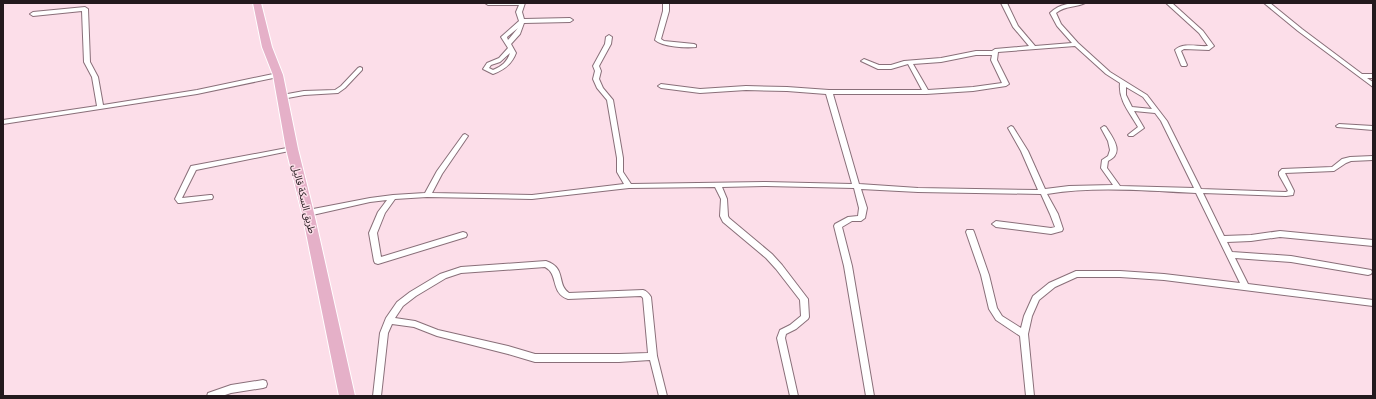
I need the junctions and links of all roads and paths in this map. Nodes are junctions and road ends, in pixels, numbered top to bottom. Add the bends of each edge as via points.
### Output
1 (257, 3) edge
2 (488, 3) edge
3 (522, 3) edge
4 (666, 3) edge
5 (1004, 3) edge
6 (1082, 3) edge
7 (1170, 3) edge
8 (1267, 3) edge
9 (33, 14) dead end
10 (570, 20) dead end
11 (522, 21) junction
12 (516, 34) junction
13 (504, 37) junction
14 (609, 37) dead end
15 (1076, 44) junction
16 (694, 46) dead end
17 (509, 47) junction
18 (1033, 48) junction
19 (994, 52) junction
20 (864, 60) dead end
21 (910, 63) junction
22 (1184, 65) dead end
23 (360, 69) dead end
24 (278, 75) junction
25 (1361, 76) junction
26 (1373, 76) edge
27 (1123, 83) junction
28 (1373, 85) edge
29 (661, 86) dead end
30 (829, 92) junction
31 (926, 92) junction
32 (282, 97) junction
33 (100, 107) junction
34 (1130, 109) junction
35 (1156, 111) junction
36 (3, 122) edge
37 (1339, 126) dead end
38 (1011, 128) dead end
39 (1104, 128) dead end
40 (1373, 128) edge
41 (1131, 135) dead end
42 (465, 136) dead end
43 (292, 149) junction
44 (1373, 158) edge
45 (718, 185) junction
46 (629, 186) junction
47 (856, 186) junction
48 (1118, 188) junction
49 (1197, 190) junction
50 (1043, 192) junction
51 (426, 195) junction
52 (210, 197) dead end
53 (393, 197) junction
54 (308, 213) junction
55 (996, 224) dead end
56 (970, 232) dead end
57 (463, 235) dead end
58 (1221, 239) junction
59 (1373, 243) edge
60 (1229, 255) junction
61 (1368, 272) dead end
62 (1245, 286) junction
63 (1373, 302) edge
64 (389, 320) junction
65 (1024, 334) junction
66 (652, 356) junction
67 (263, 384) dead end
68 (211, 396) edge
69 (347, 396) edge
70 (377, 396) edge
71 (663, 396) edge
72 (794, 396) edge
73 (870, 396) edge
74 (1030, 396) edge

1 - 24 main road, طريق السكة قاليل via 267,47
2 - 3 street
3 - 11 street via 519,12
4 - 16 street via 658,40 663,43
5 - 18 street via 1016,26
6 - 15 street via 1060,7 1053,12 1059,25
7 - 22 street via 1201,32 1211,46 1183,47 1178,50
8 - 25 street
9 - 33 street via 84,8 87,62 95,77
10 - 11 street
11 - 12 street via 522,26
11 - 13 street
12 - 13 street
12 - 17 street
13 - 17 street
14 - 46 street via 596,66 596,79 610,100 620,151 620,172
15 - 18 street
15 - 27 street via 1100,67
17 - 17 street via 513,53 511,59 501,69 493,72 486,69 489,64 503,58
18 - 19 street
19 - 21 street
19 - 31 street via 994,60 1006,82 1004,85
20 - 21 street via 872,65 885,67
21 - 31 street
23 - 32 street via 336,92
24 - 32 main road, طريق السكة قاليل
24 - 33 street via 204,91
25 - 26 street
25 - 28 street
27 - 34 street via 1122,89
27 - 35 street via 1145,96
29 - 30 street via 700,91 766,88
30 - 31 street
30 - 47 street
32 - 43 main road, طريق السكة قاليل
33 - 36 street
34 - 35 street
34 - 41 street via 1141,128
35 - 49 street via 1177,145
37 - 40 street
38 - 50 street via 1033,166
39 - 48 street via 1114,146 1114,153 1111,158 1105,160 1104,168
42 - 51 street
43 - 52 street via 193,168 178,199 180,201
43 - 54 main road, طريق السكة قاليل
44 - 49 street via 1350,159 1334,169 1284,171 1282,175 1291,191 1290,194
45 - 46 street
45 - 47 street
45 - 72 street via 724,199 726,220 769,256 804,300 805,317 783,332 782,338
46 - 51 street via 532,197
47 - 50 street via 918,190
47 - 73 street via 863,208 861,218 851,219 838,226 850,274
48 - 49 street
48 - 50 street via 1069,188
49 - 58 street
50 - 55 street via 1054,211 1059,229 1051,231
51 - 53 street
53 - 54 street
53 - 57 street via 382,212 373,233 378,261
54 - 69 main road, طريق السكة قاليل
56 - 65 street via 985,275 993,309 999,318
58 - 59 street via 1280,234
58 - 60 street
60 - 61 street via 1291,259
60 - 62 street
62 - 63 street
62 - 65 street via 1120,274 1076,274 1052,285 1036,298
64 - 66 street via 415,324 437,333 535,358
64 - 66 street via 400,304 443,276 461,270 546,264 553,266 560,289 568,296 643,294 647,297
64 - 70 street via 384,333
65 - 74 street
66 - 71 street
67 - 68 street via 231,389

